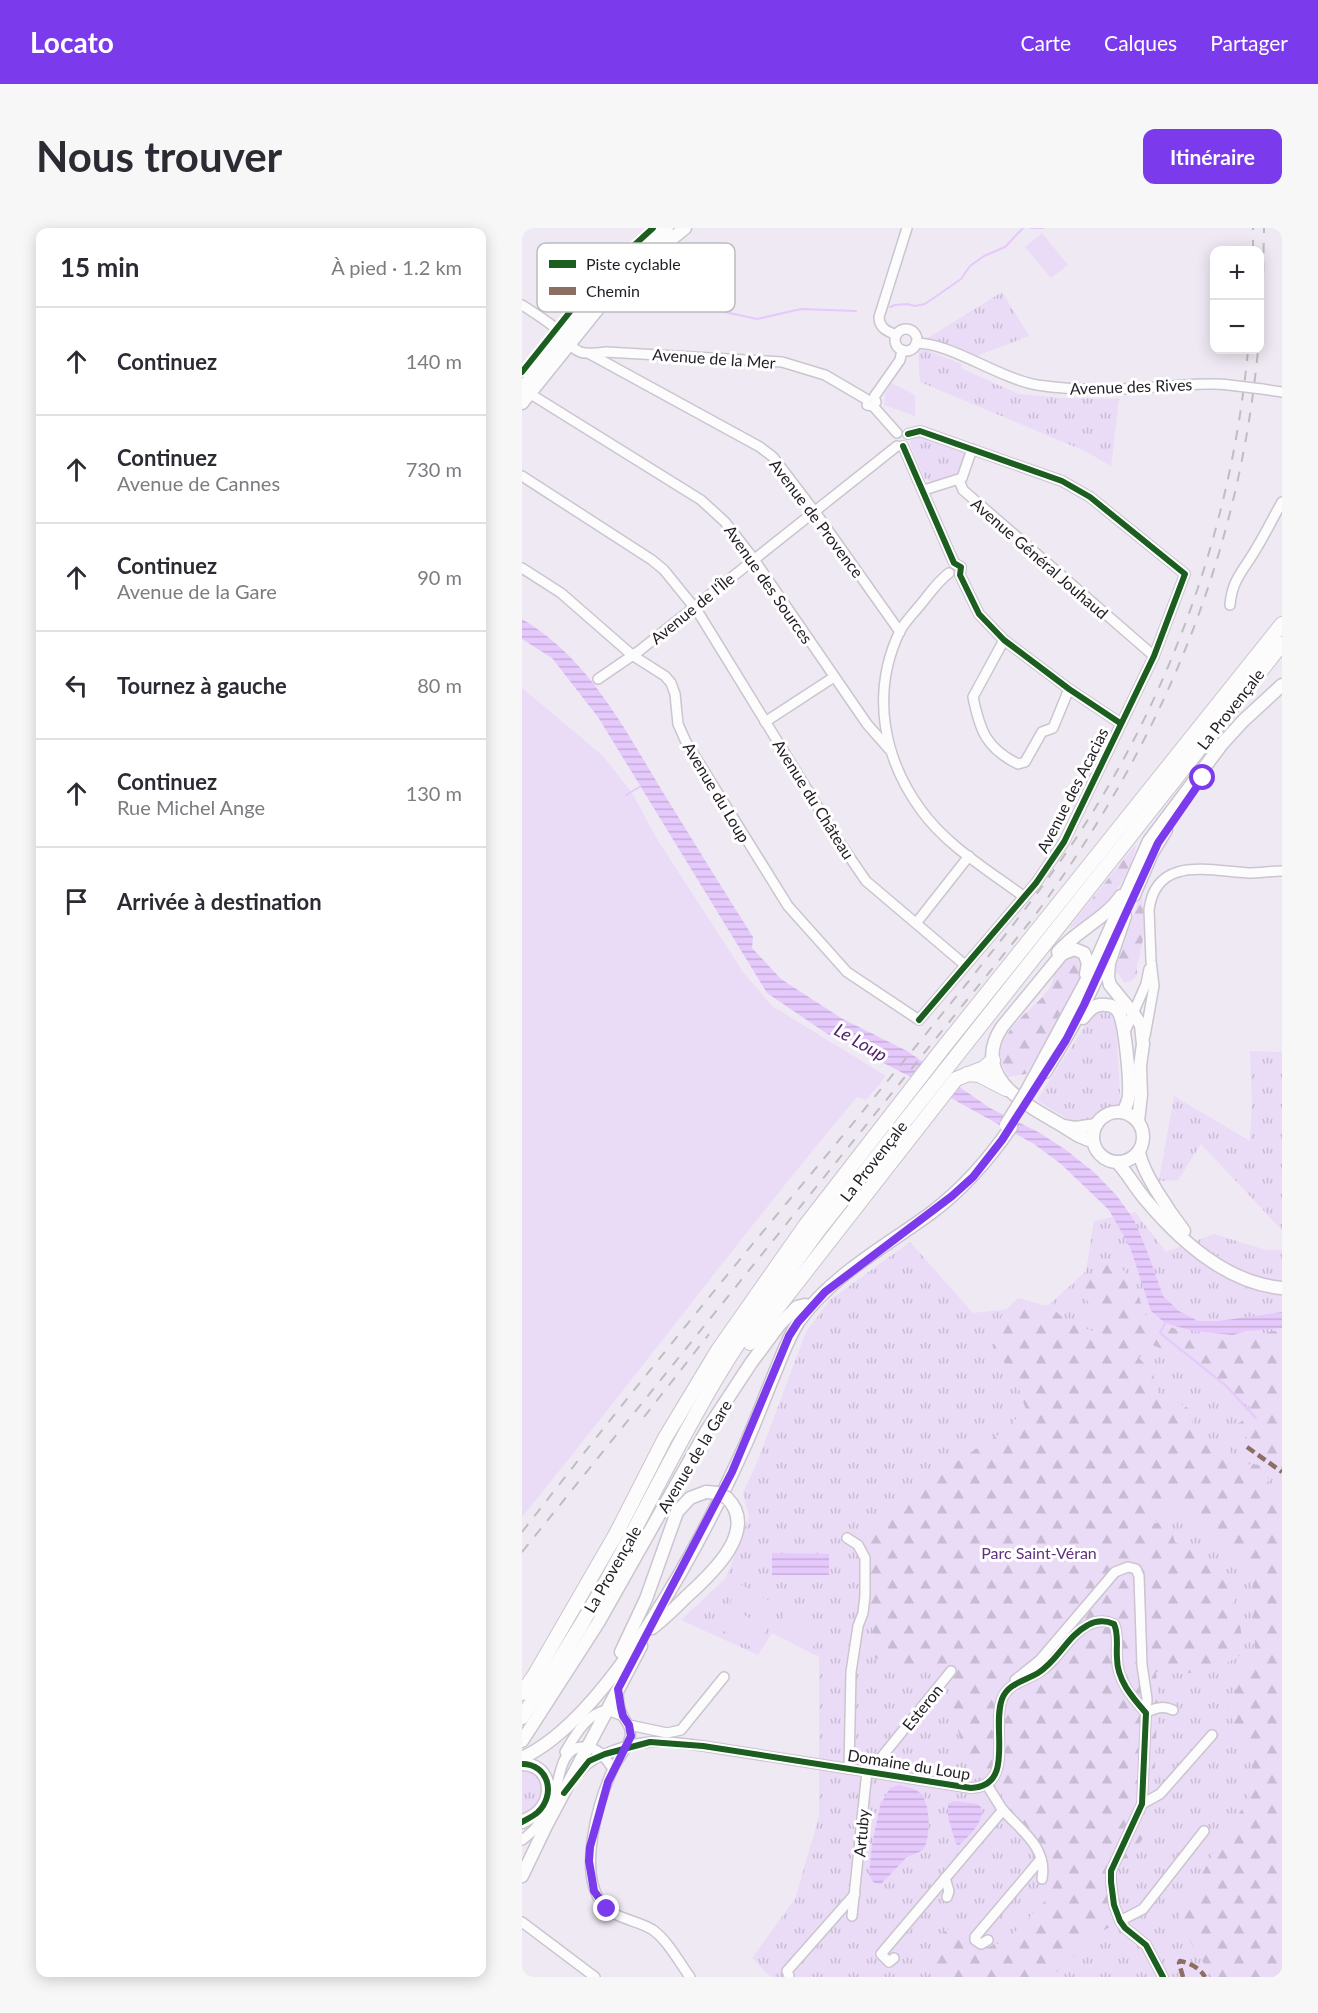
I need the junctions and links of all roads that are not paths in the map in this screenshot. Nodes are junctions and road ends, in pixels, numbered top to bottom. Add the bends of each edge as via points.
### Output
1 (667, 228) edge
2 (685, 228) edge
3 (907, 228) edge
4 (650, 243) edge
5 (668, 243) edge
6 (522, 305) edge
7 (586, 312) edge
8 (594, 312) edge
9 (896, 335) junction
10 (565, 340) junction
11 (916, 343) junction
12 (902, 350) junction
13 (590, 354) junction
14 (1282, 392) edge
15 (524, 395) edge
16 (871, 401) junction
17 (897, 433) junction
18 (908, 434) junction
19 (900, 446) junction
20 (972, 449) junction
21 (522, 476) edge
22 (959, 480) junction
23 (924, 490) junction
24 (1282, 502) edge
25 (814, 511) junction
26 (753, 558) junction
27 (954, 563) junction
28 (522, 568) edge
29 (949, 573) junction
30 (960, 575) junction
31 (1230, 604) dead end
32 (694, 607) junction
33 (1282, 611) edge
34 (1282, 624) edge
35 (900, 632) junction
36 (1005, 640) junction
37 (1282, 644) edge
38 (632, 656) junction
39 (1154, 656) junction
40 (1250, 664) junction
41 (834, 677) junction
42 (598, 679) dead end
43 (1282, 686) edge
44 (1069, 689) junction
45 (1282, 696) edge
46 (765, 722) junction
47 (1120, 723) junction
48 (889, 749) junction
49 (969, 856) junction
50 (1134, 871) junction
51 (1282, 871) edge
52 (1023, 896) junction
53 (1125, 915) junction
54 (917, 922) junction
55 (1151, 961) junction
56 (965, 965) junction
57 (1037, 982) junction
58 (1083, 986) junction
59 (1141, 994) junction
60 (1117, 1002) junction
61 (1152, 1005) junction
62 (1133, 1013) junction
63 (919, 1020) joint
64 (1124, 1034) junction
65 (1066, 1040) junction
66 (1143, 1044) junction
67 (993, 1060) junction
68 (960, 1077) junction
69 (1006, 1089) junction
70 (1027, 1095) junction
71 (1123, 1112) junction
72 (1138, 1121) junction
73 (1062, 1125) junction
74 (1096, 1125) junction
75 (1093, 1141) junction
76 (1140, 1151) junction
77 (988, 1154) junction
78 (1117, 1162) junction
79 (1201, 1254) junction
80 (1282, 1288) edge
81 (805, 1305) junction
82 (678, 1445) junction
83 (847, 1539) dead end
84 (668, 1594) junction
85 (652, 1628) junction
86 (621, 1652) junction
87 (951, 1671) dead end
88 (724, 1677) dead end
89 (618, 1689) junction
90 (1009, 1689) junction
91 (522, 1693) edge
92 (607, 1710) junction
93 (1173, 1710) dead end
94 (1146, 1713) junction
95 (623, 1716) junction
96 (522, 1717) edge
97 (629, 1725) junction
98 (1212, 1735) dead end
99 (631, 1736) junction
100 (522, 1741) edge
101 (650, 1742) junction
102 (588, 1748) junction
103 (625, 1748) junction
104 (605, 1754) junction
105 (522, 1756) edge
106 (522, 1764) edge
107 (613, 1769) junction
108 (849, 1769) junction
109 (870, 1772) junction
110 (987, 1785) junction
111 (564, 1793) junction
112 (544, 1804) junction
113 (1142, 1804) junction
114 (1003, 1810) junction
115 (522, 1822) edge
116 (1204, 1832) dead end
117 (522, 1840) edge
118 (1041, 1859) junction
119 (522, 1876) edge
120 (945, 1878) junction
121 (1042, 1879) dead end
122 (855, 1894) junction
123 (947, 1897) dead end
124 (852, 1916) dead end
125 (1120, 1921) junction
126 (522, 1923) edge
127 (988, 1940) dead end
128 (894, 1958) dead end
129 (789, 1976) edge
130 (595, 1977) edge
131 (690, 1977) edge
132 (1162, 1977) edge

1 - 4 main road
2 - 5 main road
3 - 9 street via 879,317 884,329
6 - 10 street, Avenue de la Mer via 556,328
7 - 10 main road
8 - 10 main road
9 - 11 street via 900,330 910,330
9 - 12 street via 896,344
10 - 13 street, Avenue de la Mer via 574,350
10 - 15 main road
11 - 12 street via 909,350
11 - 14 street, Avenue des Rives, bridge via 930,344 1036,385 1100,390 1204,383
12 - 16 street via 900,360
13 - 16 street, Avenue de la Mer via 782,362 825,375
13 - 25 street, Avenue de Provence via 760,447 773,457
15 - 26 street, Avenue des Sources via 701,500 725,522
16 - 17 street, Avenue de la Mer
17 - 18 street
17 - 19 street via 895,441
18 - 19 street
18 - 20 street via 920,431
19 - 23 street
19 - 25 street, Avenue de l'Île
20 - 22 street via 965,474
20 - 39 street, Avenue des Acacias via 1062,481 1090,497 1185,574
21 - 32 street, Avenue du Château via 652,560
22 - 23 street
22 - 39 street, Avenue Général Jouhaud via 963,490
23 - 27 street
24 - 31 street via 1235,579
25 - 26 street, Avenue de l'Île
25 - 35 street, Avenue de Provence
26 - 32 street, Avenue de l'Île
26 - 41 street, Avenue des Sources
27 - 29 street
27 - 30 street via 962,567
28 - 38 street, Avenue du Loup via 561,593
29 - 30 street via 954,577
29 - 35 street
30 - 36 street via 979,614
32 - 38 street, Avenue de l'Île
32 - 46 street, Avenue du Château
33 - 40 highway
34 - 40 highway, La Provençale
35 - 48 street via 887,669 883,699
36 - 44 street
36 - 44 street via 973,697 985,735 999,754 1018,764 1025,762 1042,732 1053,728
37 - 82 highway, La Provençale via 818,1231 720,1373
38 - 42 street, Avenue de l'Île
38 - 63 street, Avenue du Loup via 671,683 678,724 686,742 788,906 848,972
39 - 47 street, Avenue des Acacias
40 - 91 highway, La Provençale via 805,1226 718,1350
41 - 46 street
41 - 48 street, Avenue des Sources
43 - 50 main road via 1243,721 1197,776 1149,841
44 - 47 street
45 - 53 main road via 1228,747 1170,823
46 - 54 street, Avenue du Château via 866,881
47 - 52 street, Avenue des Acacias via 1064,842
48 - 49 street via 922,811
49 - 52 street
49 - 54 street
50 - 57 main road via 1119,899 1066,943
50 - 58 main road
51 - 55 street via 1194,870 1169,875 1156,884 1151,896
52 - 56 street, Avenue des Acacias
53 - 60 main road via 1108,969 1108,981
53 - 65 main road
54 - 56 street, Avenue du Château
55 - 59 street
55 - 61 street
56 - 63 street, Avenue des Acacias
57 - 58 main road via 1062,954 1074,949 1087,959
57 - 67 main road via 998,1032
58 - 70 main road
59 - 60 street
59 - 61 street
59 - 62 street
60 - 62 main road
60 - 64 main road
60 - 65 main road via 1090,1009
61 - 62 street
61 - 66 street
62 - 64 street
62 - 66 main road via 1139,1021
64 - 71 main road via 1129,1095
65 - 70 main road
66 - 72 main road
67 - 68 highway
67 - 69 main road
68 - 69 highway via 979,1075
68 - 82 highway via 760,1330
69 - 73 main road
70 - 77 main road, bridge
71 - 72 main road
71 - 74 main road via 1104,1116
72 - 76 main road via 1144,1136
73 - 74 main road
73 - 75 main road
74 - 75 main road
75 - 78 main road via 1100,1155
76 - 78 main road via 1128,1161
76 - 79 main road via 1141,1163 1162,1200
77 - 81 main road via 949,1191 842,1268
77 - 84 main road via 973,1177 952,1196 825,1292 798,1322 732,1472
78 - 79 main road via 1148,1203
79 - 80 main road via 1236,1277
81 - 86 main road via 777,1348 727,1469 646,1617
81 - 100 main road, Avenue de la Gare via 797,1307 780,1324 707,1430 618,1589
82 - 96 highway, La Provençale via 629,1540
83 - 108 street, Domaine du Loup via 858,1545 865,1558 863,1613 851,1672
84 - 85 main road
84 - 105 main road via 592,1699 559,1734
85 - 86 main road, bridge via 720,1565 730,1549 737,1521 734,1508 718,1493 705,1492 690,1498 676,1512 646,1599
85 - 89 main road
86 - 105 main road via 571,1715
87 - 109 street, Esteron
88 - 97 street via 681,1730 667,1733
89 - 92 main road
89 - 95 street
90 - 94 street via 1051,1663 1086,1626 1106,1621 1118,1631 1117,1668 1122,1680
90 - 94 street via 1040,1660 1115,1572 1128,1567 1136,1569 1139,1576
90 - 110 street, Domaine du Loup via 998,1710 998,1768
92 - 95 street
92 - 102 main road
92 - 112 street via 592,1716 576,1735 560,1759
93 - 94 street via 1159,1707
94 - 113 street
95 - 97 street
97 - 99 street
98 - 113 street via 1160,1794
99 - 101 street
99 - 103 street
101 - 103 street
101 - 108 street, Domaine du Loup via 703,1746
102 - 104 street
102 - 111 main road
102 - 117 street via 570,1751 549,1809
103 - 104 street
103 - 107 street
104 - 107 street
104 - 111 street via 584,1765
106 - 112 main road via 535,1766 543,1773 547,1783
107 - 131 street via 590,1847 594,1891 612,1912 655,1932
108 - 109 street, Domaine du Loup
109 - 110 street, Domaine du Loup via 972,1788
109 - 122 street, Artuby
110 - 114 street, Domaine du Loup
111 - 119 main road
112 - 115 main road
113 - 125 street via 1111,1871 1112,1894
114 - 118 street, Domaine du Loup via 1036,1847
114 - 120 street
116 - 125 street via 1143,1909
118 - 121 street
118 - 127 street via 975,1937 981,1944
120 - 123 street
120 - 128 street via 882,1954 887,1962
122 - 124 street, Artuby
122 - 129 street via 787,1971
125 - 132 street via 1146,1945
126 - 130 street

